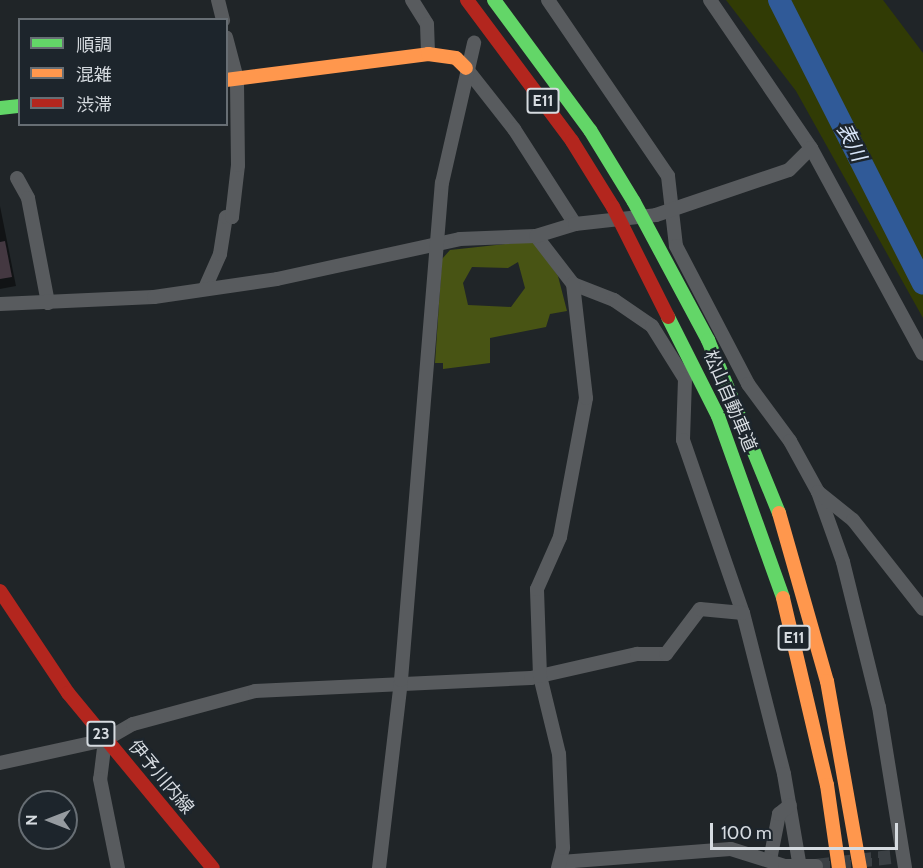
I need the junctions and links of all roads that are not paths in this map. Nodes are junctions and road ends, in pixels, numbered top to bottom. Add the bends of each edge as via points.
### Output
1 (218, 0) edge
2 (412, 0) edge
3 (467, 0) edge
4 (494, 0) edge
5 (548, 0) edge
6 (710, 0) edge
7 (222, 18) edge
8 (474, 43) dead end
9 (228, 51) edge
10 (428, 54) junction
11 (466, 68) junction
12 (232, 79) edge
13 (18, 106) edge
14 (0, 108) edge
15 (811, 148) junction
16 (16, 178) dead end
17 (671, 209) junction
18 (575, 224) junction
19 (536, 236) junction
20 (435, 244) junction
21 (573, 284) junction
22 (205, 288) junction
23 (48, 303) junction
24 (0, 304) edge
25 (923, 354) edge
26 (685, 379) junction
27 (748, 384) junction
28 (818, 492) junction
29 (0, 591) edge
30 (923, 609) edge
31 (743, 613) junction
32 (540, 676) junction
33 (401, 680) junction
34 (105, 740) junction
35 (0, 763) edge
36 (790, 805) junction
37 (770, 860) junction
38 (899, 860) edge
39 (560, 865) edge
40 (816, 866) dead end
41 (800, 867) edge
42 (118, 868) edge
43 (213, 868) edge
44 (379, 868) edge
45 (839, 868) edge
46 (860, 868) edge

1 - 7 street
2 - 10 street via 427,24
3 - 45 main road, 松山自動車道 / E11 via 572,141 613,207 718,416 781,589 825,774
4 - 46 main road, 松山自動車道 / E11 via 590,130 634,202 708,340 752,442 776,504 827,681
5 - 17 street via 668,176 674,195
6 - 15 street
8 - 11 street
9 - 12 street
10 - 11 main road via 456,58
10 - 12 main road
11 - 18 street via 514,129
11 - 20 street via 447,148
12 - 22 street via 232,217 226,217 220,254
13 - 14 main road
15 - 17 street via 789,170
15 - 25 street
16 - 23 street via 28,198
17 - 18 street
17 - 27 street via 676,246
18 - 19 street
19 - 20 street
19 - 21 street
20 - 22 street via 277,279
20 - 33 street
21 - 26 street via 614,300 652,326
21 - 32 street via 586,398 561,537 537,589
22 - 23 street via 154,297
23 - 24 street
26 - 27 street
26 - 31 street via 683,440
27 - 28 street via 790,441
28 - 30 street via 853,520
28 - 38 street via 843,562 879,707
29 - 34 main road, 伊予川内線 / 23 via 31,644
31 - 32 street via 700,609 666,654 637,654
31 - 36 street
32 - 33 street
32 - 39 street via 559,754
33 - 34 street via 228,696 133,724
33 - 44 street
34 - 35 street
34 - 42 street via 100,779
34 - 43 main road, 伊予川内線 / 23
36 - 37 street via 779,814
36 - 41 street
37 - 39 street via 714,849
37 - 41 street
40 - 41 street

